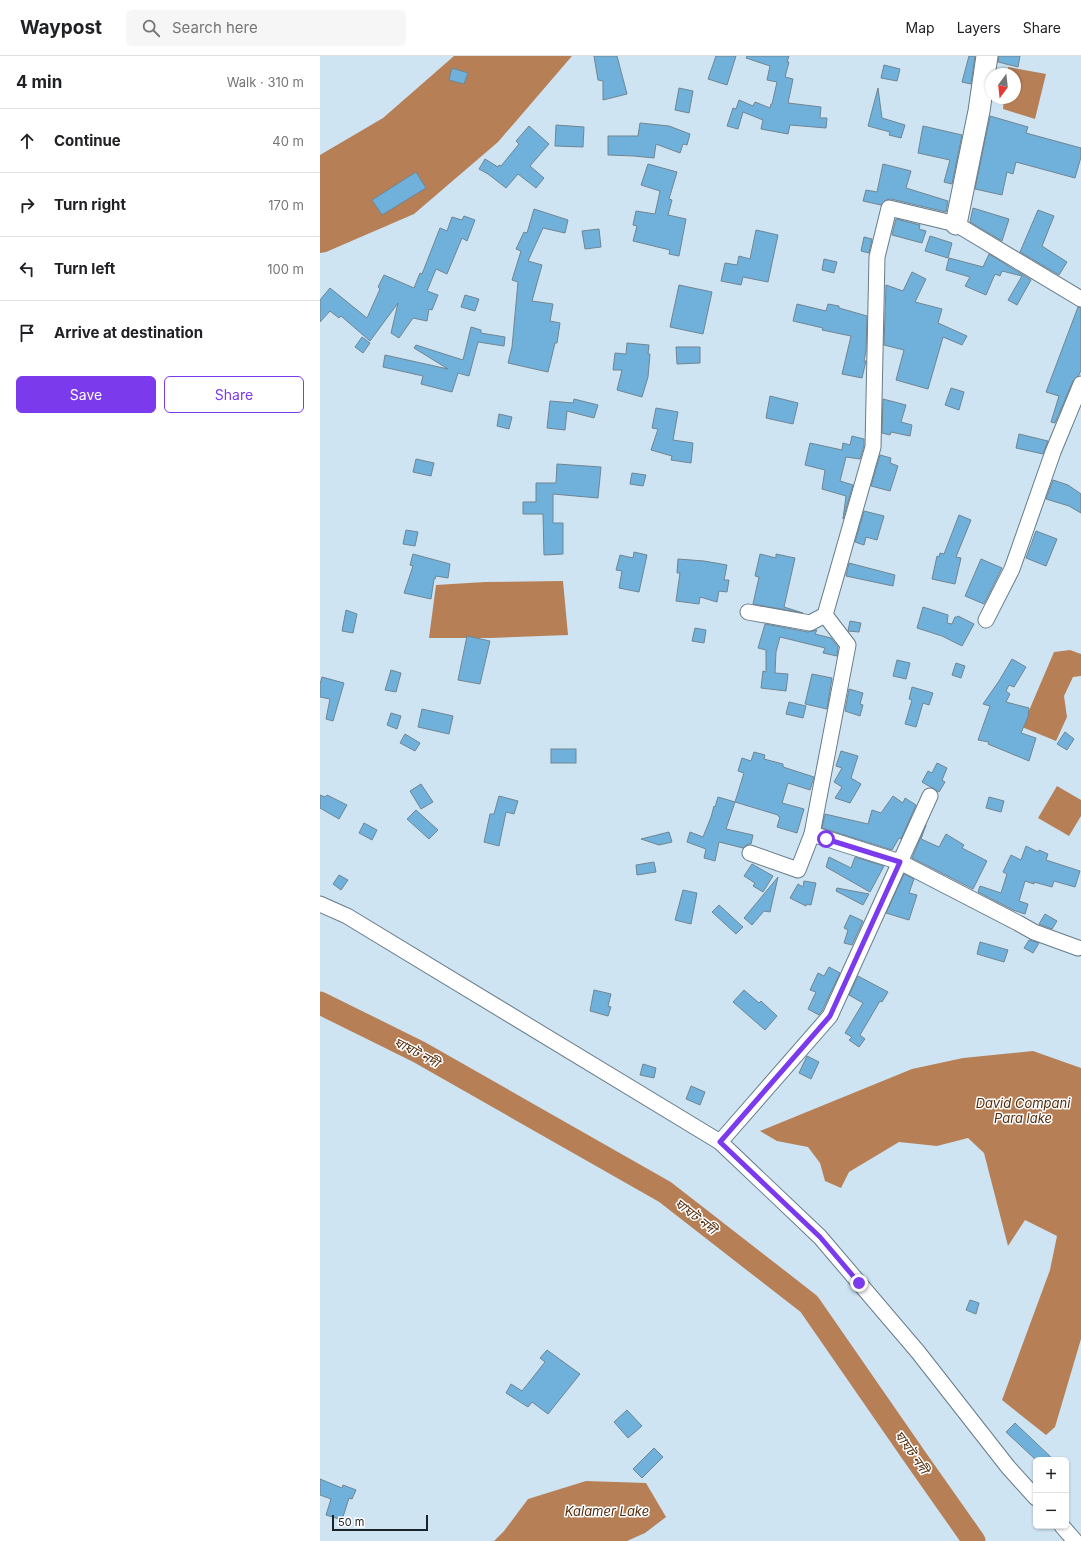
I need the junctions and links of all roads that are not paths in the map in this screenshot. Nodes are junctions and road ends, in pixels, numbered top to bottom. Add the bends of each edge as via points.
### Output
1 (987, 56) edge
2 (956, 224) junction
3 (1081, 299) edge
4 (1081, 384) edge
5 (748, 612) dead end
6 (825, 615) junction
7 (986, 620) dead end
8 (930, 796) dead end
9 (812, 834) junction
10 (750, 853) dead end
11 (900, 862) junction
12 (320, 904) edge
13 (1078, 948) dead end
14 (720, 1142) junction
15 (1033, 1495) edge
16 (1065, 1529) edge
17 (1076, 1541) edge

1 - 2 street via 979,111
2 - 3 street
2 - 6 street via 889,208 877,258 873,447
4 - 7 street via 1053,452 1012,569
5 - 6 street via 810,624
6 - 9 street via 848,645
8 - 11 street
9 - 10 street via 798,870
9 - 11 street
11 - 13 street via 1034,932
11 - 14 street via 830,1016
12 - 14 street via 347,916
14 - 15 street via 820,1237 918,1352 1008,1467
16 - 17 street

